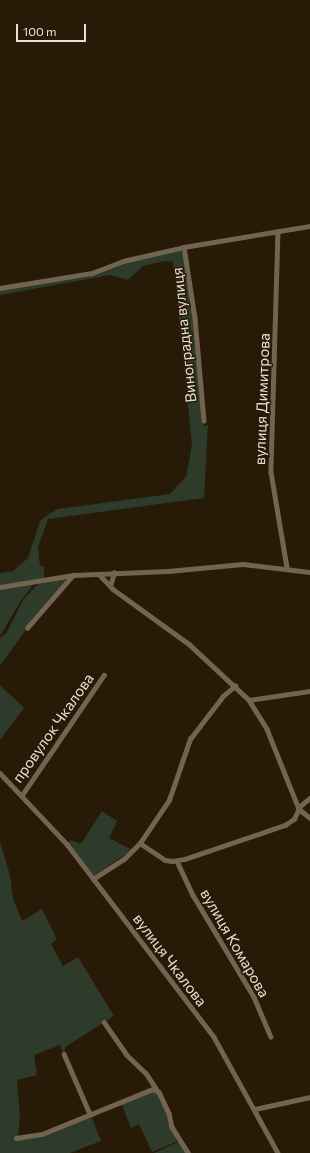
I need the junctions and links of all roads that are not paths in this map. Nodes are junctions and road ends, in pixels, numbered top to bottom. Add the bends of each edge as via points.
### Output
1 (310, 226) edge
2 (278, 231) junction
3 (184, 247) junction
4 (0, 288) edge
5 (204, 421) dead end
6 (287, 568) junction
7 (310, 572) edge
8 (114, 573) junction
9 (99, 574) junction
10 (73, 575) junction
11 (110, 586) junction
12 (0, 587) edge
13 (27, 628) dead end
14 (104, 675) dead end
15 (235, 686) junction
16 (310, 691) edge
17 (249, 700) junction
18 (0, 773) edge
19 (22, 795) junction
20 (310, 798) edge
21 (299, 809) junction
22 (310, 817) edge
23 (294, 819) junction
24 (140, 843) junction
25 (177, 861) junction
26 (93, 879) junction
27 (104, 1022) dead end
28 (272, 1037) dead end
29 (64, 1054) dead end
30 (157, 1090) junction
31 (310, 1097) edge
32 (255, 1109) junction
33 (90, 1114) junction
34 (16, 1138) dead end
35 (188, 1153) edge
36 (278, 1153) edge

1 - 2 street
2 - 3 street
2 - 6 street, вулиця Димитрова via 271,472
3 - 4 street via 123,261 92,273
3 - 5 street, Виноградна вулиця via 196,325
6 - 7 street
6 - 8 street via 243,564
8 - 9 street
8 - 11 street
9 - 10 street
9 - 11 street
10 - 12 street
10 - 13 street
11 - 15 street via 174,631
14 - 19 street, провулок Чкалова
15 - 17 street
15 - 24 street via 223,696 190,739 169,800
16 - 17 street
17 - 21 street via 267,729
18 - 19 street, вулиця Чкалова
19 - 26 street, вулиця Чкалова via 67,844
20 - 21 street
21 - 22 street
21 - 23 street
22 - 23 street via 302,815
23 - 25 street via 250,837
24 - 25 street via 165,860
24 - 26 street via 124,859
25 - 28 street, вулиця Комарова via 193,895 254,997
26 - 32 street, вулиця Чкалова via 222,1048
27 - 30 street via 126,1054 146,1073
29 - 33 street
30 - 33 street via 149,1089
30 - 35 street
31 - 32 street
32 - 36 street, вулиця Чкалова
33 - 34 street via 42,1134

